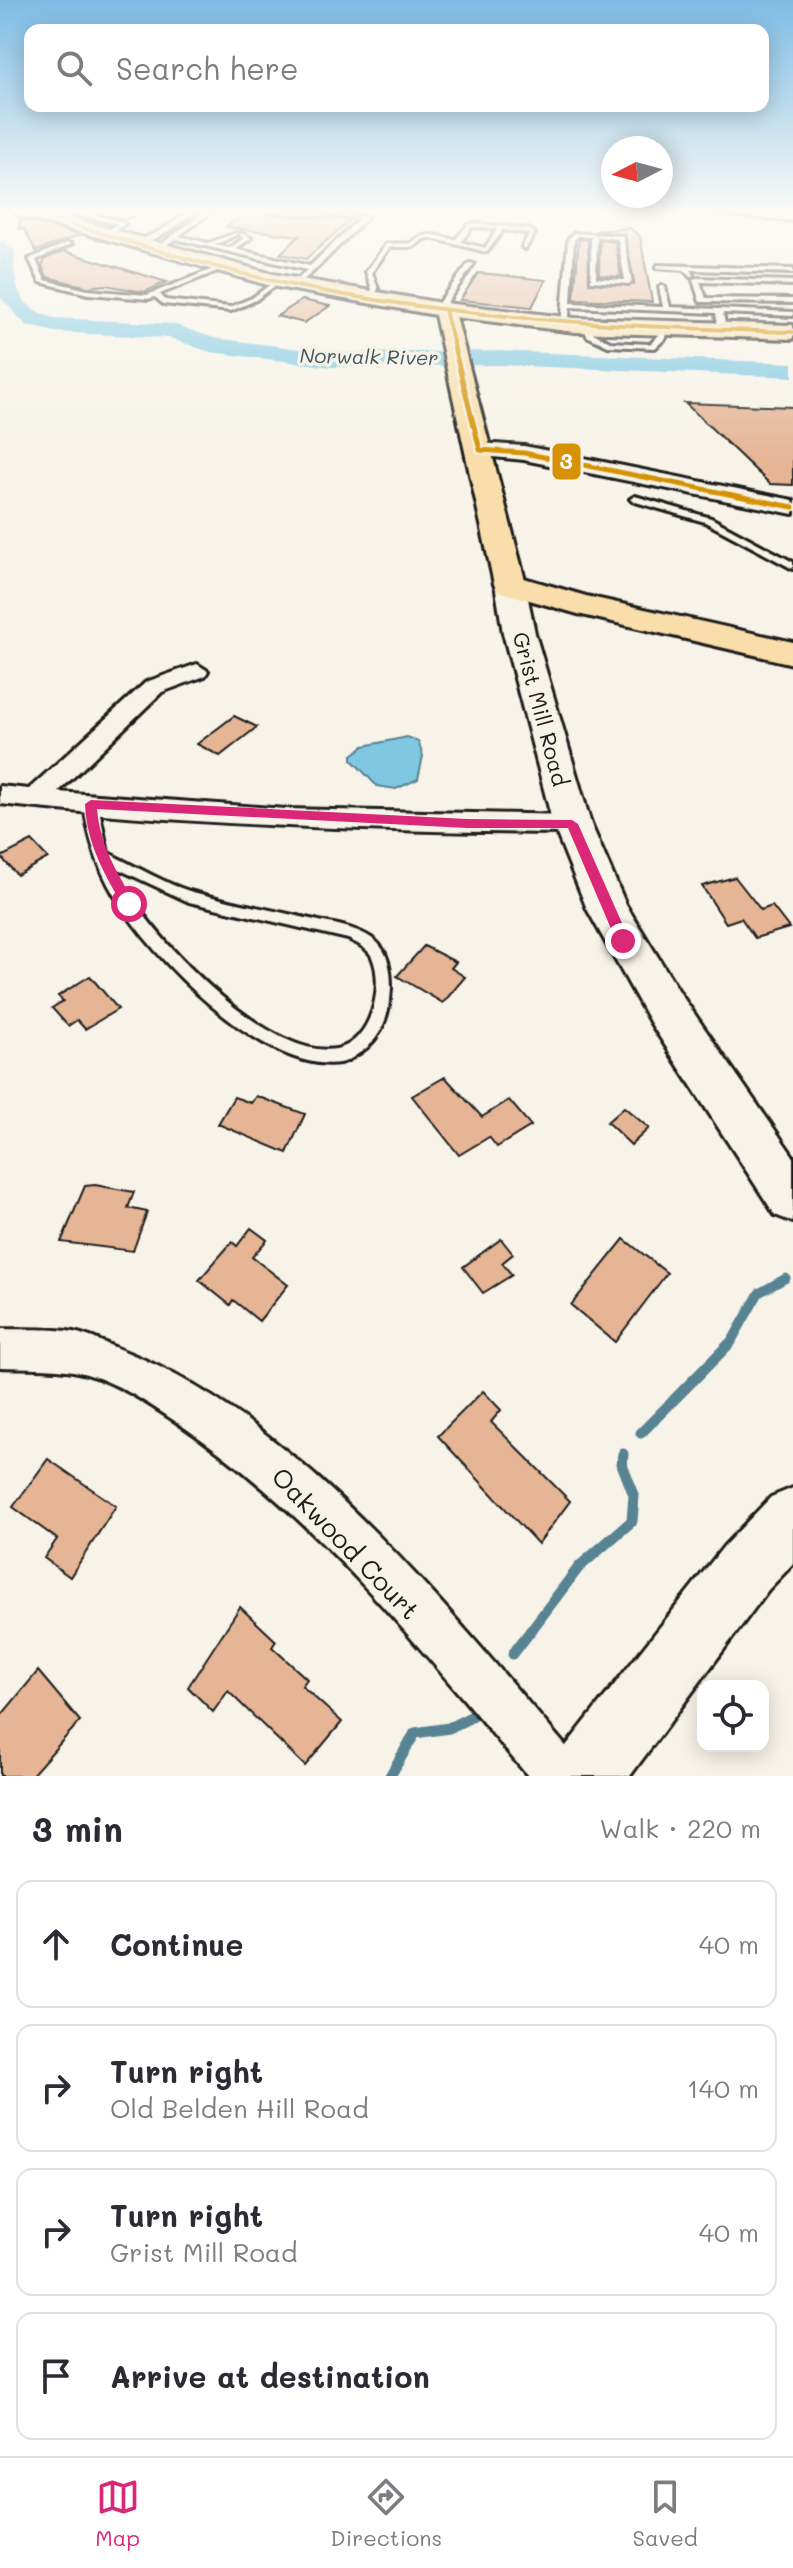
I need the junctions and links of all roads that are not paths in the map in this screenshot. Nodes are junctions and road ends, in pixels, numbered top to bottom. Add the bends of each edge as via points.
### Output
1 (103, 293) edge
2 (164, 293) edge
3 (267, 293) edge
4 (335, 293) edge
5 (373, 293) edge
6 (450, 293) edge
7 (567, 293) edge
8 (663, 293) edge
9 (701, 293) edge
10 (158, 296) junction
11 (369, 299) junction
12 (793, 301) edge
13 (445, 310) junction
14 (566, 314) junction
15 (793, 314) edge
16 (665, 319) junction
17 (720, 321) junction
18 (793, 332) edge
19 (480, 450) junction
20 (635, 499) dead end
21 (792, 507) edge
22 (793, 566) edge
23 (510, 584) junction
24 (793, 630) edge
25 (793, 653) edge
26 (197, 671) dead end
27 (0, 795) edge
28 (35, 799) junction
29 (91, 804) junction
30 (572, 824) junction
31 (101, 855) junction
32 (793, 1198) edge
33 (0, 1348) edge
34 (793, 1519) edge
35 (560, 1776) edge
36 (587, 1776) edge

1 - 10 lane
2 - 10 lane
3 - 10 lane via 226,310 163,302
4 - 11 main road
5 - 11 lane
6 - 13 lane via 443,302
7 - 14 lane
8 - 16 lane
9 - 12 lane via 703,300
11 - 13 main road
13 - 14 main road
13 - 19 main road, Grist Mill Road
14 - 16 lane
14 - 16 main road via 588,325
15 - 17 lane
16 - 17 main road
17 - 18 main road
19 - 21 street via 524,453
19 - 23 main road, Grist Mill Road
20 - 22 lane via 708,520
23 - 24 main road via 575,584
23 - 25 main road
23 - 30 main road, Grist Mill Road
26 - 28 street via 154,687
27 - 28 street
28 - 29 street
29 - 30 street
29 - 31 lane
30 - 32 main road, Grist Mill Road via 623,941
31 - 31 lane via 148,933 187,974 254,1029 304,1056 322,1057 359,1048 376,1029 383,997 382,962 374,946 352,934 189,897
33 - 35 street, Oakwood Court via 72,1349 137,1374 278,1470 341,1529
34 - 36 main road via 746,1568

